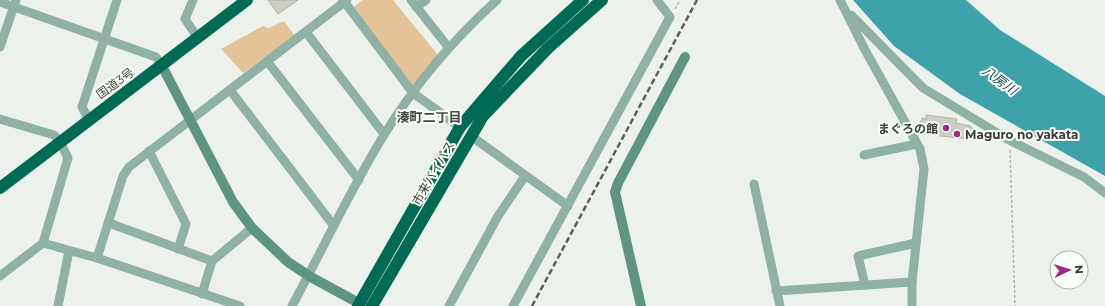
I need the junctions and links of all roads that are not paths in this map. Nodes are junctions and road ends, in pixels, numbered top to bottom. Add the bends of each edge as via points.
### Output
1 (117, 0) edge
2 (193, 0) edge
3 (247, 0) edge
4 (426, 0) edge
5 (497, 0) edge
6 (583, 0) edge
7 (602, 0) edge
8 (657, 0) edge
9 (344, 1) edge
10 (0, 2) edge
11 (14, 3) edge
12 (414, 4) edge
13 (842, 4) edge
14 (306, 32) junction
15 (198, 38) junction
16 (104, 39) junction
17 (0, 47) edge
18 (449, 48) junction
19 (685, 57) dead end
20 (267, 61) junction
21 (162, 66) junction
22 (230, 90) junction
23 (413, 93) junction
24 (0, 119) edge
25 (191, 119) junction
26 (89, 120) junction
27 (460, 127) junction
28 (384, 134) junction
29 (471, 136) junction
30 (60, 142) junction
31 (917, 144) junction
32 (149, 151) junction
33 (864, 155) dead end
34 (525, 176) junction
35 (359, 180) junction
36 (754, 184) dead end
37 (0, 188) edge
38 (1105, 193) edge
39 (568, 206) junction
40 (109, 224) junction
41 (334, 226) junction
42 (252, 228) junction
43 (43, 243) junction
44 (916, 243) junction
45 (178, 249) junction
46 (69, 251) junction
47 (97, 258) junction
48 (212, 261) junction
49 (0, 276) edge
50 (309, 276) junction
51 (912, 282) junction
52 (865, 285) junction
53 (776, 291) junction
54 (202, 294) junction
55 (361, 305) edge
56 (58, 306) edge
57 (240, 306) edge
58 (292, 306) edge
59 (372, 306) edge
60 (449, 306) edge
61 (513, 306) edge
62 (641, 306) edge
63 (780, 306) edge
64 (912, 306) edge

1 - 16 street
2 - 15 street via 185,19
3 - 15 highway, 国道3号
4 - 12 street
5 - 18 street
6 - 27 highway, 市来バイパス via 521,56
7 - 29 highway, 市来バイパス via 548,48 483,116
8 - 39 street via 670,17
9 - 14 street
9 - 23 street
10 - 11 street
11 - 16 street
11 - 17 street
12 - 18 street
13 - 31 street
13 - 38 street via 923,88 1009,140 1084,177
14 - 20 street
14 - 28 street
15 - 21 highway, 国道3号
16 - 21 street via 156,57
16 - 26 street via 82,107
18 - 23 street
19 - 62 street via 615,192
20 - 22 street
20 - 35 street
21 - 25 street
21 - 26 highway, 国道3号
22 - 25 street
22 - 41 street
23 - 27 street
23 - 28 street
24 - 30 street via 54,135
25 - 32 street
25 - 42 street via 233,202
26 - 30 highway, 国道3号
27 - 55 highway, 市来バイパス
28 - 35 street
29 - 34 street
29 - 59 highway, 市来バイパス
30 - 37 highway, 国道3号
30 - 43 street via 68,158
31 - 33 street
31 - 44 street via 924,170
32 - 40 street via 129,167 123,176
32 - 45 street via 186,224
34 - 39 street
34 - 60 street via 498,216
35 - 41 street
36 - 53 street
39 - 61 street
40 - 45 street
40 - 47 street
41 - 50 street
42 - 48 street
42 - 50 street via 288,262
43 - 46 street
43 - 49 street
44 - 51 street
44 - 52 street via 858,256
45 - 48 street
46 - 47 street
46 - 56 street
47 - 54 street
48 - 54 street
50 - 55 street
50 - 58 street
51 - 52 street
51 - 64 street
52 - 53 street
53 - 63 street
54 - 57 street

